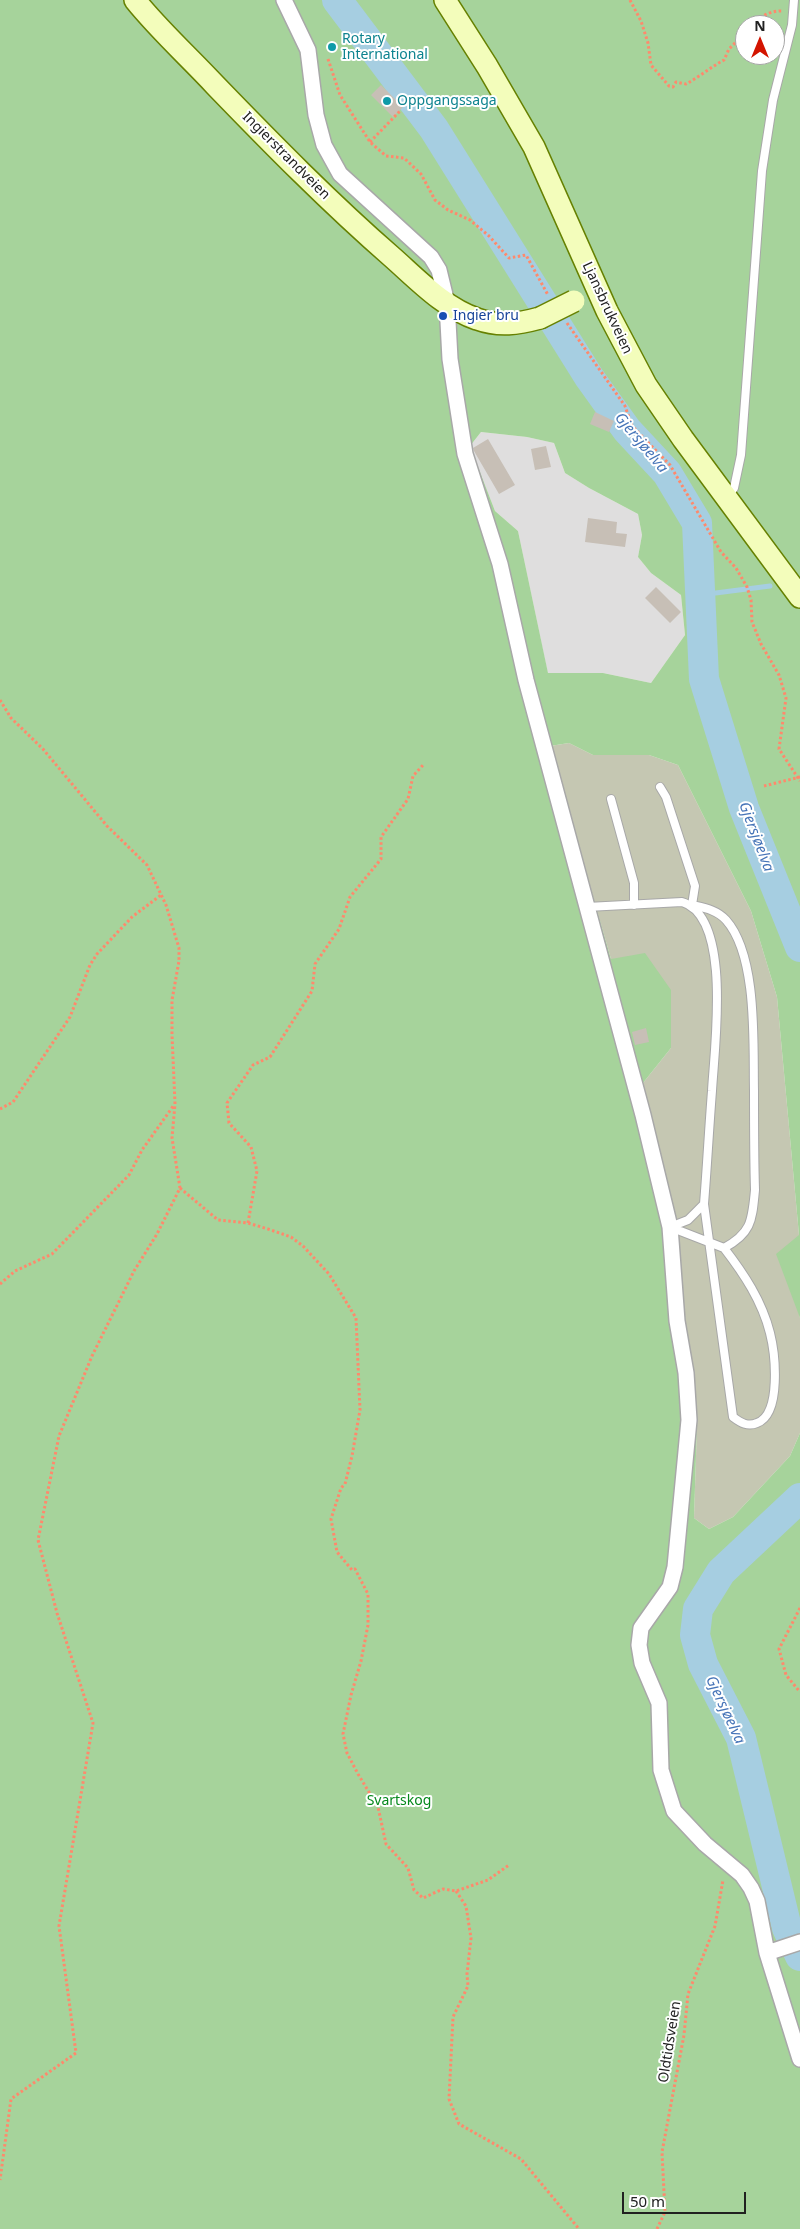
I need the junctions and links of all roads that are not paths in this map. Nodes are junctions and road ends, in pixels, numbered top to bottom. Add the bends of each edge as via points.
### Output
1 (135, 0) edge
2 (284, 0) edge
3 (445, 0) edge
4 (794, 0) edge
5 (597, 288) junction
6 (447, 303) junction
7 (727, 498) junction
8 (800, 597) edge
9 (660, 787) dead end
10 (611, 799) dead end
11 (634, 905) junction
12 (692, 905) junction
13 (587, 907) junction
14 (704, 1204) junction
15 (670, 1227) junction
16 (709, 1243) junction
17 (724, 1248) junction
18 (800, 1942) edge
19 (768, 1953) junction
20 (800, 2059) edge

1 - 6 main road, Ingierstrandveien via 301,172 363,231
2 - 6 street, Ingierstrandveien via 308,50 316,115 328,152 340,174 431,257 439,270
3 - 5 main road, Ljansbrukveien via 534,147
4 - 7 lane via 792,25 773,100 762,171 741,454 734,488
5 - 6 main road, Ingierstrandveien, bridge via 540,318 510,324 476,319
5 - 7 main road, Ljansbrukveien via 646,385
6 - 13 street via 450,359 465,454 500,564 526,680
7 - 8 main road, Ljansbrukveien
9 - 12 lane via 690,865 695,886
10 - 11 lane via 634,883
11 - 12 lane via 682,902
11 - 13 lane
12 - 14 lane via 710,938 718,993
12 - 17 lane via 714,910 726,919 736,934 749,980 753,1021 755,1190 752,1215 748,1229 737,1241
13 - 15 street
14 - 15 lane via 688,1220
14 - 16 lane
15 - 16 lane
15 - 19 street via 689,1420 675,1567 670,1587 641,1628 639,1646 642,1663 659,1703 661,1770 674,1811 704,1844 742,1875 754,1895
16 - 17 lane
16 - 17 lane via 733,1417 741,1424 751,1425 760,1422 773,1401 775,1379 770,1334 760,1303
18 - 19 street
19 - 20 street

